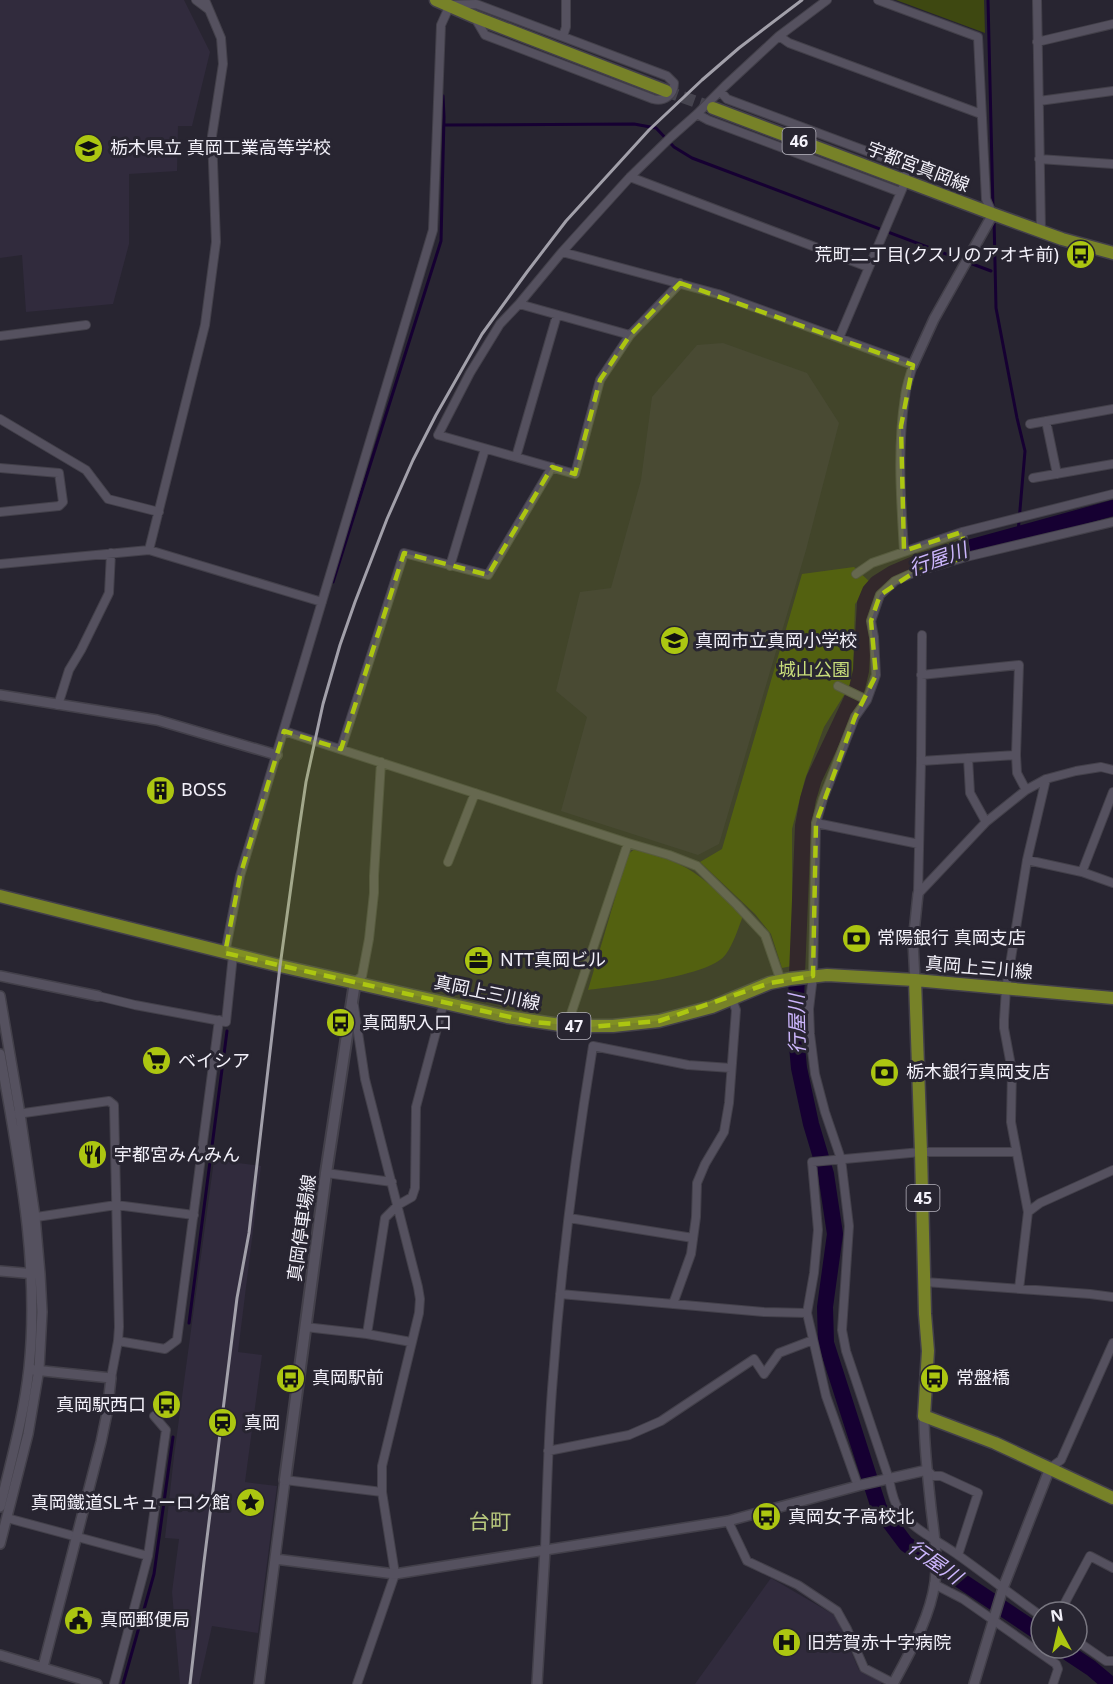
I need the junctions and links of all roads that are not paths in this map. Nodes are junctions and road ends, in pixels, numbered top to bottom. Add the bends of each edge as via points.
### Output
1 (196, 0) edge
2 (205, 0) edge
3 (436, 0) edge
4 (566, 0) edge
5 (827, 0) edge
6 (878, 0) edge
7 (1037, 0) edge
8 (450, 2) edge
9 (209, 10) junction
10 (475, 17) junction
11 (1113, 24) edge
12 (563, 36) junction
13 (779, 36) junction
14 (1038, 42) junction
15 (666, 91) tunnel mouth
16 (720, 91) junction
17 (1113, 92) edge
18 (1039, 101) junction
19 (713, 108) tunnel mouth
20 (698, 114) junction
21 (981, 114) junction
22 (1039, 159) junction
23 (1113, 164) edge
24 (630, 177) junction
25 (906, 180) junction
26 (900, 192) junction
27 (993, 214) junction
28 (1041, 231) junction
29 (562, 252) junction
30 (1113, 253) edge
31 (868, 267) junction
32 (680, 283) junction
33 (519, 304) junction
34 (557, 315) junction
35 (86, 325) dead end
36 (630, 335) junction
37 (0, 336) edge
38 (838, 338) junction
39 (913, 365) junction
40 (1113, 409) edge
41 (0, 418) edge
42 (1046, 421) junction
43 (1030, 424) dead end
44 (485, 449) junction
45 (516, 457) junction
46 (1113, 464) edge
47 (552, 467) junction
48 (0, 468) edge
49 (1057, 474) junction
50 (1033, 478) dead end
51 (1113, 494) edge
52 (0, 512) edge
53 (159, 512) junction
54 (1113, 522) edge
55 (962, 532) junction
56 (149, 550) junction
57 (903, 551) junction
58 (111, 553) junction
59 (966, 557) junction
60 (0, 564) edge
61 (450, 566) junction
62 (856, 574) dead end
63 (322, 602) junction
64 (922, 635) dead end
65 (921, 675) junction
66 (838, 686) dead end
67 (0, 695) edge
68 (867, 700) junction
69 (58, 705) junction
70 (284, 731) junction
71 (341, 749) junction
72 (277, 755) junction
73 (1016, 755) junction
74 (968, 758) junction
75 (921, 761) junction
76 (381, 762) junction
77 (1113, 770) edge
78 (1046, 779) junction
79 (1026, 790) junction
80 (476, 792) junction
81 (1113, 792) edge
82 (986, 822) junction
83 (816, 823) junction
84 (628, 843) junction
85 (919, 844) junction
86 (1027, 860) junction
87 (448, 862) dead end
88 (1082, 872) junction
89 (1113, 883) edge
90 (918, 894) junction
91 (0, 897) edge
92 (229, 954) junction
93 (0, 976) edge
94 (809, 976) junction
95 (785, 980) junction
96 (915, 980) junction
97 (355, 982) junction
98 (1006, 989) junction
99 (0, 996) edge
100 (98, 996) joint
101 (1113, 998) edge
102 (732, 999) junction
103 (352, 1000) junction
104 (444, 1002) junction
105 (219, 1020) junction
106 (567, 1026) junction
107 (0, 1054) edge
108 (730, 1068) junction
109 (16, 1114) junction
110 (921, 1152) junction
111 (1016, 1152) junction
112 (839, 1159) junction
113 (1113, 1170) edge
114 (326, 1173) junction
115 (392, 1182) junction
116 (116, 1205) junction
117 (398, 1205) junction
118 (1028, 1212) junction
119 (194, 1215) junction
120 (31, 1218) junction
121 (569, 1218) junction
122 (693, 1238) junction
123 (0, 1271) edge
124 (36, 1274) junction
125 (925, 1282) junction
126 (1018, 1289) junction
127 (560, 1294) junction
128 (1113, 1297) edge
129 (673, 1304) junction
130 (807, 1313) junction
131 (305, 1327) junction
132 (368, 1334) junction
133 (813, 1340) junction
134 (118, 1341) junction
135 (411, 1342) junction
136 (1113, 1343) edge
137 (29, 1370) junction
138 (39, 1370) junction
139 (111, 1378) junction
140 (154, 1416) dead end
141 (924, 1416) junction
142 (548, 1451) junction
143 (1050, 1468) junction
144 (927, 1470) junction
145 (285, 1480) junction
146 (886, 1480) junction
147 (860, 1486) junction
148 (382, 1492) junction
149 (1113, 1498) edge
150 (0, 1507) edge
151 (6, 1518) junction
152 (728, 1521) junction
153 (78, 1537) junction
154 (934, 1538) junction
155 (0, 1544) edge
156 (545, 1550) junction
157 (958, 1555) junction
158 (148, 1556) junction
159 (275, 1559) junction
160 (1113, 1568) edge
161 (395, 1574) junction
162 (935, 1579) junction
163 (1002, 1591) junction
164 (1066, 1600) edge
165 (1029, 1608) edge
166 (994, 1617) junction
167 (1089, 1649) edge
168 (0, 1655) edge
169 (1113, 1661) edge
170 (43, 1667) junction
171 (97, 1684) edge
172 (114, 1684) edge
173 (259, 1684) edge
174 (357, 1684) edge
175 (537, 1684) edge
176 (893, 1684) edge
177 (974, 1684) edge
178 (1053, 1684) edge

1 - 9 street
2 - 9 street
3 - 8 main road
4 - 12 street
5 - 13 street
6 - 21 street via 978,37
7 - 14 street
8 - 10 main road
8 - 12 street via 476,4
8 - 63 street via 441,25 433,230
9 - 53 street via 221,38 223,64 212,136 216,242 205,325
10 - 12 street via 485,35 653,99 666,99 674,87 667,76
10 - 15 main road
11 - 14 street
13 - 16 street
13 - 21 street
14 - 18 street
16 - 20 street
16 - 25 street via 727,99 901,164
17 - 18 street
18 - 22 street
19 - 25 main road, 宇都宮真岡線 / 46
20 - 24 street
20 - 26 street
21 - 27 street via 986,199
22 - 23 street
22 - 28 street
24 - 29 street
24 - 31 street
25 - 26 street
25 - 27 main road, 宇都宮真岡線 / 46
26 - 31 street
27 - 28 main road, 宇都宮真岡線 / 46
27 - 39 street
28 - 30 main road, 宇都宮真岡線 / 46
29 - 32 street
29 - 33 street
31 - 38 street
32 - 36 street
32 - 38 street
33 - 34 street
33 - 44 street via 500,324 438,435
34 - 36 street
34 - 45 street
35 - 37 street
36 - 47 street via 600,380 575,474
38 - 39 street
39 - 57 street via 901,426
40 - 42 street
41 - 53 street via 86,470 108,499
42 - 43 street
42 - 49 street
44 - 45 street
44 - 61 street
45 - 47 street
46 - 49 street
47 - 61 street via 488,575
48 - 52 street via 59,473 63,502 59,506
49 - 50 street
51 - 55 street
53 - 56 street
54 - 59 street
55 - 57 street
55 - 59 street
56 - 58 street
56 - 63 street
57 - 62 street
58 - 60 street
58 - 69 street via 109,593 69,670
59 - 68 street via 914,573 880,595 871,621 876,675
61 - 71 street via 404,553
63 - 70 street
64 - 65 street
65 - 73 street via 1019,665
65 - 75 street
66 - 68 street
67 - 69 street
68 - 83 street via 855,717
69 - 72 street via 157,720
70 - 71 street
70 - 72 street
71 - 76 street
72 - 92 street via 240,876
73 - 74 street
73 - 79 street via 1017,773
74 - 75 street
74 - 82 street via 970,793
75 - 85 street
76 - 80 street
76 - 97 street via 372,916 362,976
77 - 78 street via 1101,767
78 - 79 street
78 - 86 street
79 - 82 street
80 - 84 street
80 - 87 street
81 - 88 street
82 - 90 street
83 - 85 street
83 - 94 street
84 - 95 street via 697,866 765,934
84 - 106 street
85 - 90 street
86 - 88 street
86 - 98 street
88 - 89 street
90 - 96 street via 913,942
91 - 92 main road, 真岡上三川線 / 47
92 - 97 main road, 真岡上三川線 / 47
92 - 105 street via 226,1022
93 - 100 street
94 - 95 main road, 真岡上三川線 / 47
94 - 96 main road, 真岡上三川線 / 47
94 - 112 street via 812,1057
95 - 102 main road, 真岡上三川線 / 47
96 - 98 main road, 真岡上三川線 / 47
96 - 110 main road, 45
97 - 103 main road, 真岡停車場線
97 - 104 main road, 真岡上三川線 / 47
98 - 101 main road, 真岡上三川線 / 47
98 - 111 street via 1004,1028 1012,1071 1011,1122
99 - 109 street
100 - 105 street
102 - 106 main road, 真岡上三川線 / 47 via 659,1021
102 - 108 street via 736,1011
103 - 114 main road, 真岡停車場線
103 - 115 street via 365,1079
104 - 106 main road, 真岡上三川線 / 47
104 - 117 street via 416,1107 415,1188 412,1197
105 - 119 street
107 - 109 street
108 - 121 street via 688,1065 593,1046
108 - 122 street via 724,1132 697,1183
109 - 116 street via 109,1101 114,1106
109 - 120 street
110 - 111 street
110 - 112 street
110 - 125 main road, 45
111 - 118 street
112 - 130 street via 812,1162 818,1230
112 - 146 street via 849,1226 843,1340
113 - 118 street
114 - 115 street
114 - 131 main road, 真岡停車場線
115 - 117 street
116 - 119 street
116 - 120 street
116 - 134 street
117 - 132 street via 385,1218
117 - 135 street via 420,1299
118 - 126 street
119 - 134 street via 177,1340 165,1349
120 - 124 street
121 - 122 street
121 - 127 street
122 - 129 street
123 - 124 street
124 - 137 street
124 - 138 street via 42,1312
125 - 126 street
125 - 141 main road, 45 via 928,1351
126 - 128 street
127 - 129 street
127 - 142 street
129 - 130 street
130 - 133 street
131 - 132 street
131 - 145 main road, 真岡停車場線
132 - 135 street
133 - 142 street via 779,1353 764,1374 754,1359 661,1421 629,1435
133 - 147 street via 826,1396
134 - 139 street
135 - 148 street via 382,1466
136 - 143 street via 1061,1460
137 - 138 street
137 - 150 street
138 - 139 street
138 - 151 street via 28,1434
139 - 153 street via 107,1413
140 - 158 street via 166,1430
141 - 143 main road
141 - 144 street
142 - 156 street
143 - 149 main road
143 - 163 street
144 - 146 street
144 - 154 street
144 - 157 street via 933,1476 978,1493
145 - 148 street
145 - 159 street
146 - 147 street
146 - 154 street via 898,1508
147 - 152 street
148 - 161 street
151 - 153 street
151 - 155 street
152 - 156 street
152 - 176 street via 747,1561 798,1585 837,1611 864,1668
153 - 158 street
153 - 170 street
154 - 157 street
154 - 162 street
156 - 161 street
156 - 175 street
157 - 163 street
158 - 172 street
159 - 161 street
159 - 173 street
160 - 164 street via 1090,1556
161 - 174 street
162 - 166 street
162 - 176 street via 919,1632
163 - 165 street
163 - 166 street
166 - 177 street
166 - 178 street via 1056,1664
167 - 169 street
168 - 170 street
170 - 171 street

